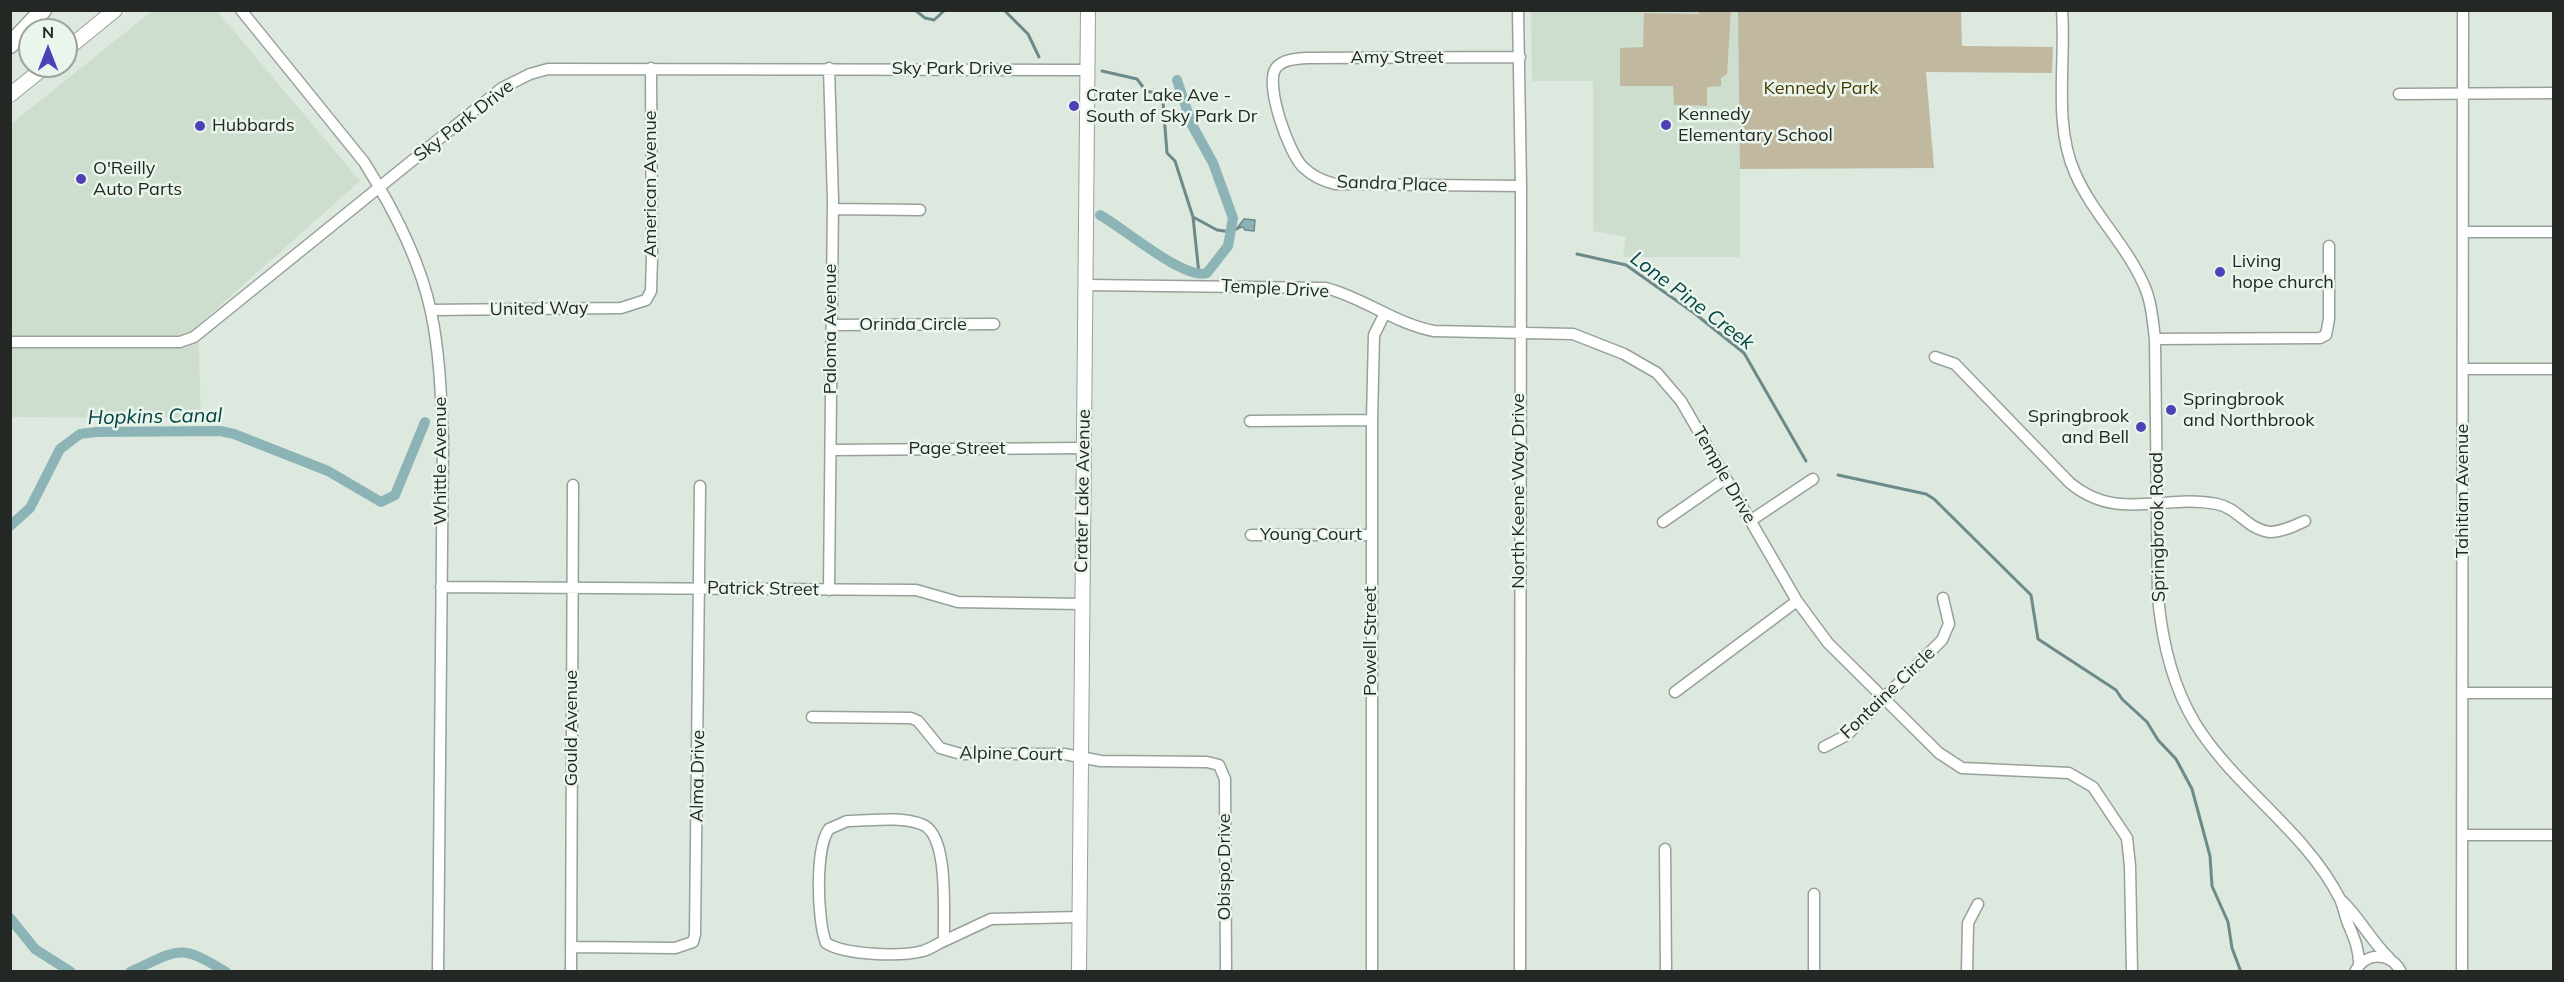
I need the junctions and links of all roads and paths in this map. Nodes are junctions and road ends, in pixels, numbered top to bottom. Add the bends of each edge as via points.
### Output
1 (43, 10) edge
2 (115, 10) edge
3 (241, 10) edge
4 (1088, 10) edge
5 (1518, 10) edge
6 (2062, 10) edge
7 (2463, 10) edge
8 (78, 40) edge
9 (10, 45) edge
10 (1520, 57) junction
11 (1277, 67) joint
12 (651, 68) junction
13 (829, 68) junction
14 (1087, 70) junction
15 (31, 78) edge
16 (2553, 93) edge
17 (2399, 94) dead end
18 (2463, 94) junction
19 (10, 95) edge
20 (1521, 186) junction
21 (380, 187) junction
22 (832, 209) junction
23 (920, 210) dead end
24 (2463, 232) junction
25 (2553, 232) edge
26 (2329, 246) dead end
27 (1085, 285) junction
28 (646, 300) joint
29 (431, 310) junction
30 (1385, 313) junction
31 (994, 324) dead end
32 (832, 325) junction
33 (1519, 333) junction
34 (2155, 339) junction
35 (10, 342) edge
36 (1935, 357) dead end
37 (2464, 369) junction
38 (2553, 369) edge
39 (1372, 420) junction
40 (1250, 421) dead end
41 (1084, 447) junction
42 (831, 450) junction
43 (1725, 479) junction
44 (1813, 479) dead end
45 (573, 485) dead end
46 (700, 486) dead end
47 (2157, 504) junction
48 (1750, 521) junction
49 (2305, 521) dead end
50 (1662, 522) dead end
51 (1251, 535) dead end
52 (1371, 535) junction
53 (441, 587) junction
54 (573, 588) junction
55 (700, 589) junction
56 (829, 590) junction
57 (1943, 598) dead end
58 (1797, 601) junction
59 (1082, 604) junction
60 (1675, 692) dead end
61 (2463, 693) junction
62 (2553, 693) edge
63 (1884, 699) junction
64 (812, 717) dead end
65 (1824, 747) dead end
66 (1081, 756) junction
67 (1219, 765) joint
68 (2462, 835) junction
69 (2553, 835) edge
70 (1665, 849) dead end
71 (1814, 894) dead end
72 (2340, 900) junction
73 (1978, 904) dead end
74 (1079, 918) junction
75 (944, 941) junction
76 (571, 947) junction
77 (2389, 958) junction
78 (2357, 968) edge
79 (2402, 970) edge
80 (438, 972) edge
81 (571, 972) edge
82 (1079, 972) edge
83 (1226, 972) edge
84 (1372, 972) edge
85 (1520, 972) edge
86 (1666, 972) edge
87 (1814, 972) edge
88 (1967, 972) edge
89 (2132, 972) edge
90 (2462, 972) edge

1 - 9 highway
2 - 8 main road
3 - 21 street, Whittle Avenue
4 - 14 main road, Crater Lake Avenue
5 - 10 street, North Keene Way Drive
6 - 34 street, Springbrook Road via 2064,130 2068,152 2086,196 2140,277 2151,309
7 - 18 street, Tahitian Avenue
10 - 11 street, Amy Street via 1306,58
10 - 20 street, North Keene Way Drive
11 - 20 street, Sandra Place via 1271,84 1273,97 1297,161 1323,181
12 - 13 street, Sky Park Drive
12 - 21 street, Sky Park Drive via 548,69 514,80
12 - 28 street, American Avenue via 652,257 651,291
13 - 14 street, Sky Park Drive
13 - 22 street, Paloma Avenue
14 - 27 main road, Crater Lake Avenue
15 - 19 main road
16 - 18 street
17 - 18 street
18 - 24 street, Tahitian Avenue
20 - 33 street, North Keene Way Drive
21 - 29 street, Whittle Avenue via 403,230
21 - 35 street, Sky Park Drive via 194,337 180,342
22 - 23 street
22 - 32 street, Paloma Avenue
24 - 25 street
24 - 37 street, Tahitian Avenue
26 - 34 street via 2329,319 2325,335 2320,338
27 - 30 street, Temple Drive via 1314,287 1337,291
27 - 41 main road, Crater Lake Avenue
28 - 29 street, United Way via 621,308
29 - 53 street, Whittle Avenue via 438,352 443,440
30 - 33 street, Temple Drive via 1434,331
30 - 39 street, Powell Street via 1374,335
31 - 32 street, Orinda Circle
32 - 42 street, Paloma Avenue
33 - 43 street, Temple Drive via 1573,334 1624,354 1657,373 1681,401
33 - 85 street, North Keene Way Drive
34 - 47 street, Springbrook Road
36 - 47 street via 1955,364 1965,373 2070,483 2089,497 2110,503
37 - 38 street
37 - 61 street, Tahitian Avenue
39 - 40 street
39 - 52 street, Powell Street
41 - 42 street, Page Street
41 - 59 main road, Crater Lake Avenue
42 - 56 street, Paloma Avenue
43 - 48 street, Temple Drive
43 - 50 street
44 - 48 street
45 - 54 street, Gould Avenue
46 - 55 street, Alma Drive
47 - 49 street via 2216,504 2232,510 2259,530 2272,532
47 - 72 street, Springbrook Road via 2161,628 2184,701 2221,759 2307,851
48 - 58 street, Temple Drive
51 - 52 street, Young Court
52 - 84 street, Powell Street
53 - 54 street, Patrick Street
53 - 80 street, Whittle Avenue
54 - 55 street, Patrick Street
54 - 76 street, Gould Avenue
55 - 56 street, Patrick Street
55 - 76 street, Alma Drive via 697,926 693,942 675,948
56 - 59 street, Patrick Street via 916,590 958,602
57 - 63 street, Fontaine Circle via 1949,624 1942,640
58 - 60 street
58 - 63 street, Temple Drive via 1828,643
59 - 66 main road, Crater Lake Avenue
61 - 62 street
61 - 68 street, Tahitian Avenue
63 - 65 street, Fontaine Circle via 1847,735
63 - 89 street, Temple Drive via 1939,753 1962,768 2069,773 2092,787 2127,838
64 - 66 street, Alpine Court via 911,718 940,748 961,754
66 - 67 street, Alpine Court via 1101,761
66 - 74 main road, Crater Lake Avenue
67 - 83 street, Obispo Drive via 1225,779
68 - 69 street
68 - 90 street, Tahitian Avenue
70 - 86 street
71 - 87 street
72 - 77 street, Springbrook Road
72 - 78 street, Springbrook Road via 2357,942
73 - 88 street via 1968,923
74 - 75 street via 991,919
74 - 82 main road, Crater Lake Avenue
75 - 75 street via 923,951 906,952 845,952 826,943 821,925 820,847 829,828 846,821 909,821 932,830 941,854
76 - 81 street, Gould Avenue
77 - 78 street via 2370,957
77 - 79 street, Springbrook Road

